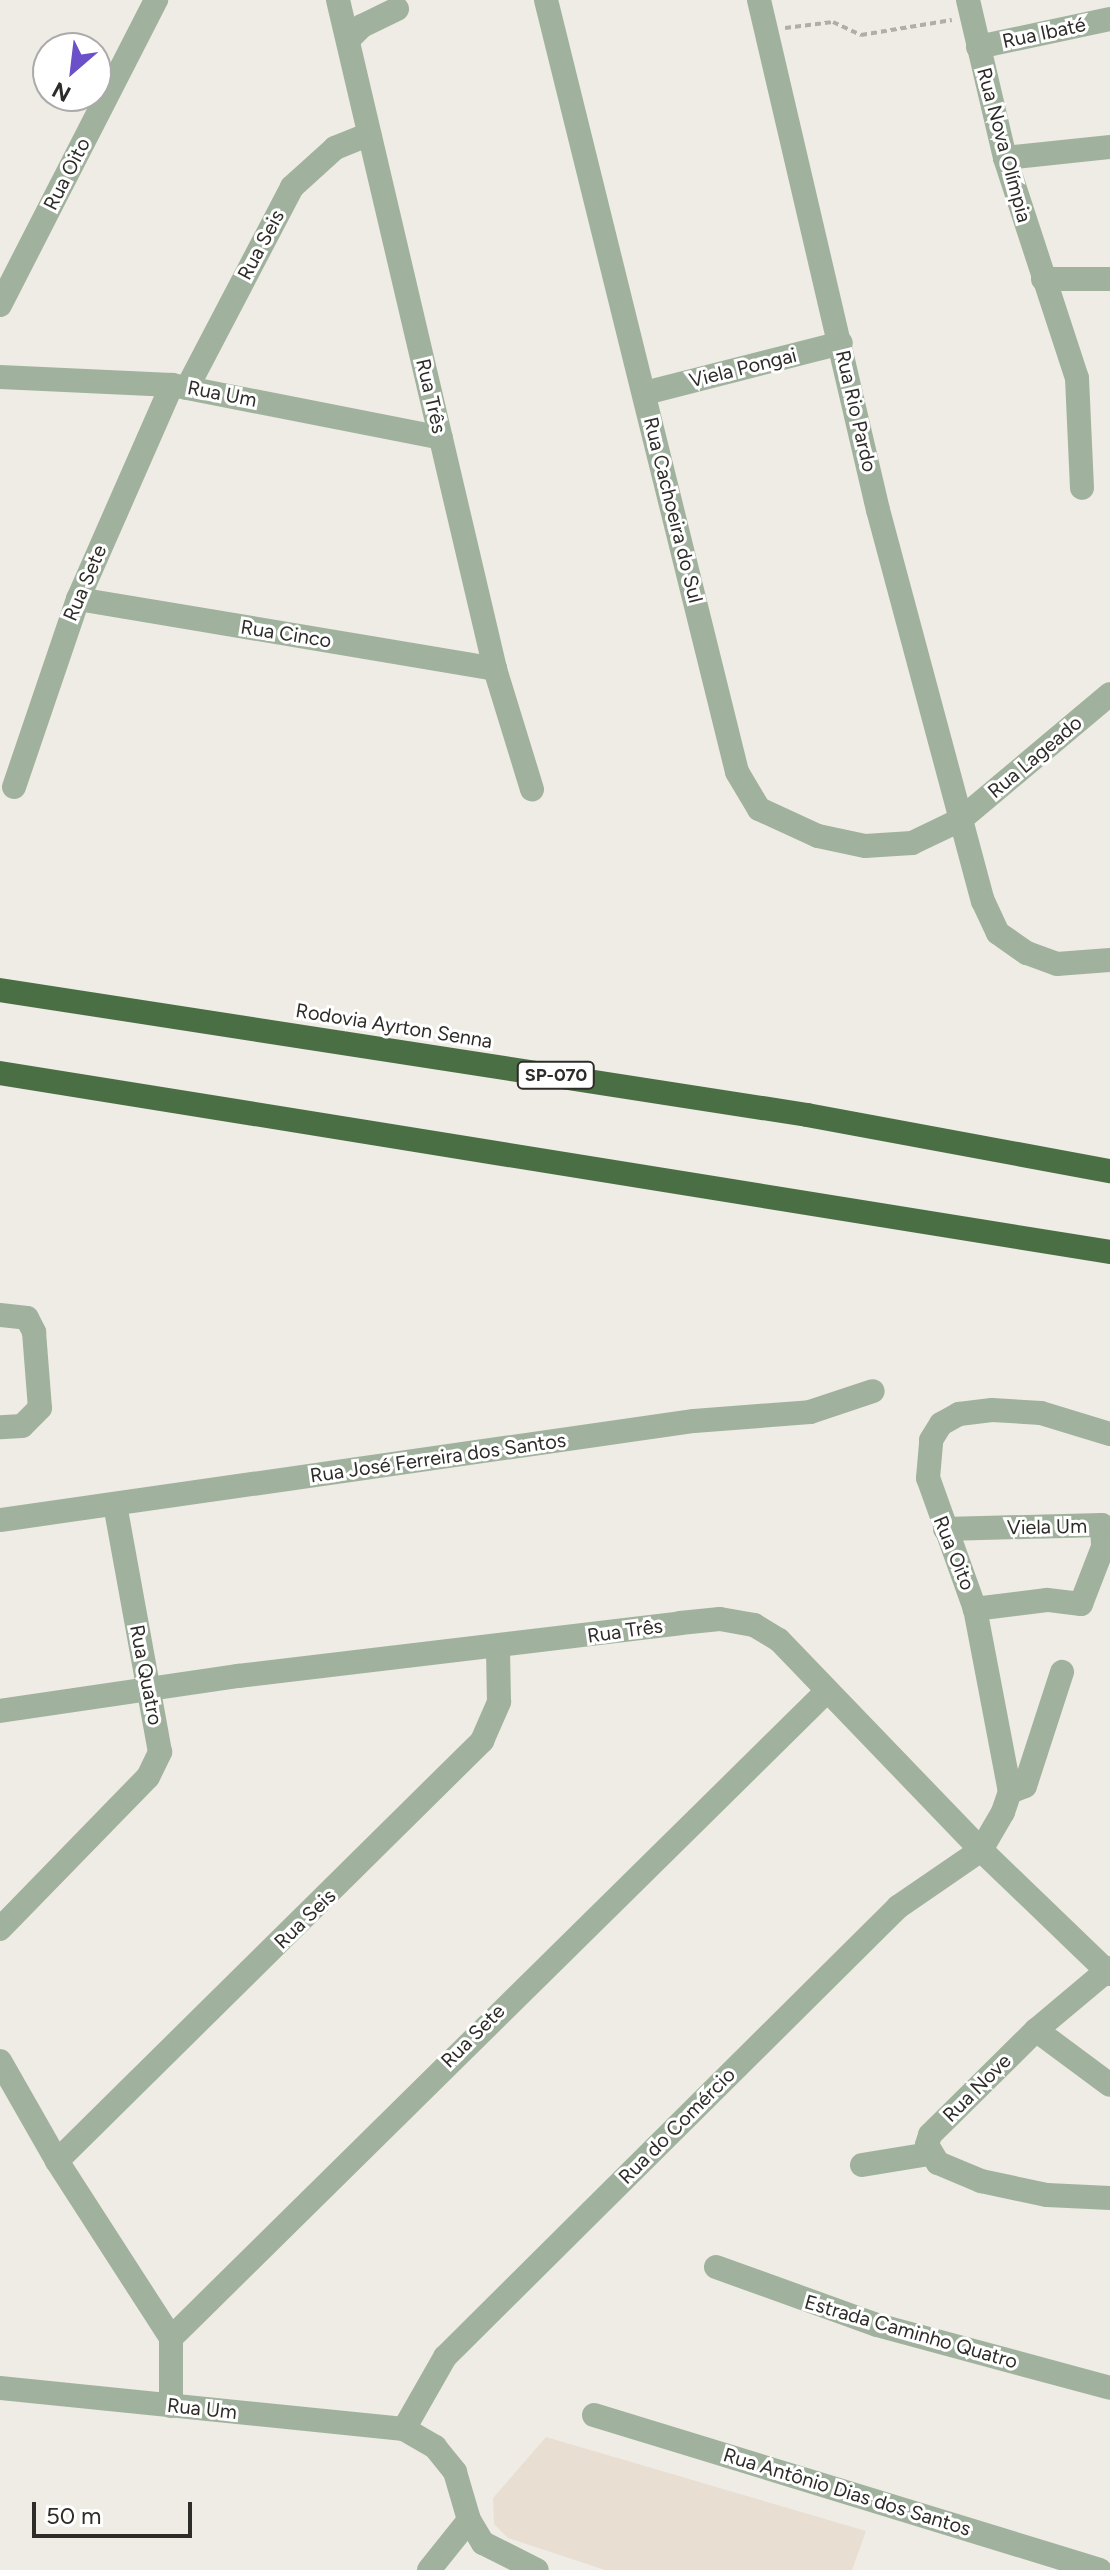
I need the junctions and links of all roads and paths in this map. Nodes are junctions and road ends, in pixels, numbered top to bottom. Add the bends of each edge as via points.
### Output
1 (156, 0) edge
2 (338, 0) edge
3 (546, 0) edge
4 (759, 0) edge
5 (970, 8) edge
6 (397, 9) dead end
7 (1110, 19) edge
8 (767, 30) junction
9 (348, 40) junction
10 (978, 47) junction
11 (369, 134) junction
12 (1110, 147) edge
13 (1005, 158) junction
14 (1110, 279) edge
15 (1045, 284) junction
16 (0, 305) edge
17 (841, 343) junction
18 (0, 377) edge
19 (179, 386) junction
20 (645, 393) junction
21 (441, 438) junction
22 (1082, 488) dead end
23 (78, 599) junction
24 (495, 669) junction
25 (1110, 694) edge
26 (14, 787) dead end
27 (532, 789) dead end
28 (960, 820) junction
29 (1110, 960) edge
30 (0, 990) edge
31 (0, 1073) edge
32 (1110, 1171) edge
33 (1110, 1252) edge
34 (0, 1315) edge
35 (873, 1391) dead end
36 (0, 1427) edge
37 (1110, 1434) edge
38 (115, 1504) junction
39 (0, 1520) edge
40 (945, 1529) junction
41 (975, 1609) junction
42 (498, 1648) junction
43 (1062, 1672) dead end
44 (827, 1691) junction
45 (148, 1692) junction
46 (0, 1711) edge
47 (1010, 1792) junction
48 (981, 1850) junction
49 (0, 1929) edge
50 (1108, 1971) edge
51 (1036, 2030) junction
52 (0, 2061) edge
53 (1110, 2085) edge
54 (929, 2154) junction
55 (57, 2161) junction
56 (862, 2165) dead end
57 (1110, 2198) edge
58 (716, 2267) dead end
59 (171, 2338) junction
60 (0, 2388) edge
61 (1110, 2388) edge
62 (171, 2406) junction
63 (594, 2415) dead end
64 (404, 2429) junction
65 (469, 2520) junction
66 (429, 2570) edge
67 (537, 2570) edge
68 (1100, 2570) edge

1 - 16 street, Rua Oito
2 - 9 street, Rua Três
3 - 20 street, Rua Cachoeira do Sul
4 - 8 street, Rua Rio Pardo
5 - 8 path via 861,35 833,22
5 - 10 street, Rua Nova Olímpia
6 - 9 street via 362,26
7 - 10 street, Rua Ibaté
8 - 17 street, Rua Rio Pardo
9 - 11 street, Rua Três
10 - 13 street, Rua Nova Olímpia
11 - 19 street, Rua Seis via 335,148 292,187
11 - 21 street, Rua Três
12 - 13 street
13 - 15 street, Rua Nova Olímpia
14 - 15 street
15 - 22 street, Rua Nova Olímpia via 1078,387
17 - 20 street, Viela Pongai
17 - 28 street, Rua Rio Pardo via 878,510
18 - 19 street, Rua Um
19 - 21 street, Rua Um
19 - 23 street, Rua Sete
20 - 28 street, Rua Cachoeira do Sul via 737,772 759,809 806,832 865,846 912,843
21 - 24 street, Rua Três
23 - 24 street, Rua Cinco
23 - 26 street, Rua Sete
24 - 27 street, Rua Três
25 - 28 street, Rua Lageado
28 - 29 street, Rua Rio Pardo via 998,933 1057,964
30 - 32 highway, Rodovia Ayrton Senna / SP-070 via 807,1115
31 - 33 highway
34 - 36 street via 27,1318 34,1332 40,1408 22,1426
35 - 38 street, Rua José Ferreira dos Santos via 810,1412 694,1421
37 - 40 street, Rua Oito via 1041,1413 959,1414 941,1424 931,1440 928,1478
38 - 39 street, Rua José Ferreira dos Santos
38 - 45 street, Rua Quatro
40 - 41 street, Rua Oito
40 - 41 street, Viela Um via 1102,1525 1103,1547 1081,1604 1047,1600
41 - 47 street, Rua Oito
42 - 44 street, Rua Três via 720,1619 754,1625 779,1640
42 - 45 street, Rua Três via 238,1676
42 - 55 street, Rua Seis via 499,1702 482,1741
43 - 47 street via 1025,1786
44 - 48 street, Rua Três
44 - 59 street, Rua Sete
45 - 46 street, Rua Três
45 - 49 street, Rua Quatro via 160,1752 148,1777
47 - 48 street
48 - 50 street, Rua Três
48 - 64 street, Rua do Comércio via 898,1907 445,2357
50 - 51 street, Rua Nove
51 - 53 street
51 - 54 street, Rua Nove via 930,2135
52 - 55 street
54 - 56 street
54 - 57 street via 966,2175 1012,2189
55 - 59 street
58 - 61 street, Estrada Caminho Quatro via 877,2325
59 - 62 street
60 - 62 street, Rua Um
62 - 64 street, Rua Um
63 - 68 street, Rua Antônio Dias dos Santos
64 - 65 street via 445,2458 455,2472
65 - 66 street
65 - 67 street via 483,2543

